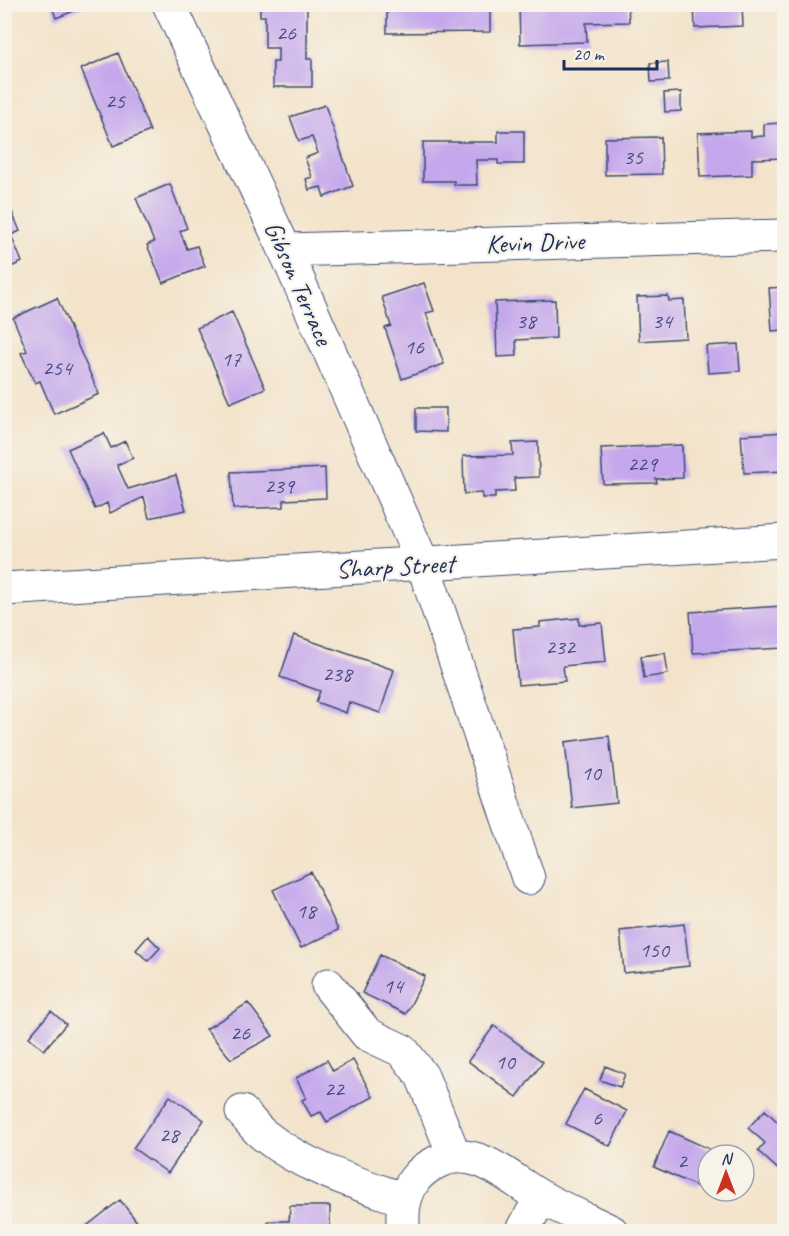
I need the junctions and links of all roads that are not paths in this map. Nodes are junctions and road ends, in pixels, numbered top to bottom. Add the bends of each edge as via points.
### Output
1 (169, 4) edge
2 (784, 236) edge
3 (285, 250) junction
4 (784, 541) edge
5 (423, 564) junction
6 (4, 589) edge
7 (528, 878) dead end
8 (328, 985) dead end
9 (242, 1112) dead end
10 (455, 1156) junction
11 (541, 1197) junction
12 (405, 1216) edge
13 (522, 1232) edge
14 (612, 1232) edge

1 - 3 street, Gibson Terrace
2 - 3 street, Kevin Drive
3 - 5 street, Gibson Terrace
4 - 5 street, Sharp Street
5 - 6 street, Sharp Street
5 - 7 street, Gibson Terrace
8 - 10 street via 367,1034 403,1051 422,1077
9 - 12 street via 263,1135 287,1151
10 - 11 street via 490,1164
10 - 12 street via 418,1175
11 - 13 street
11 - 14 street

